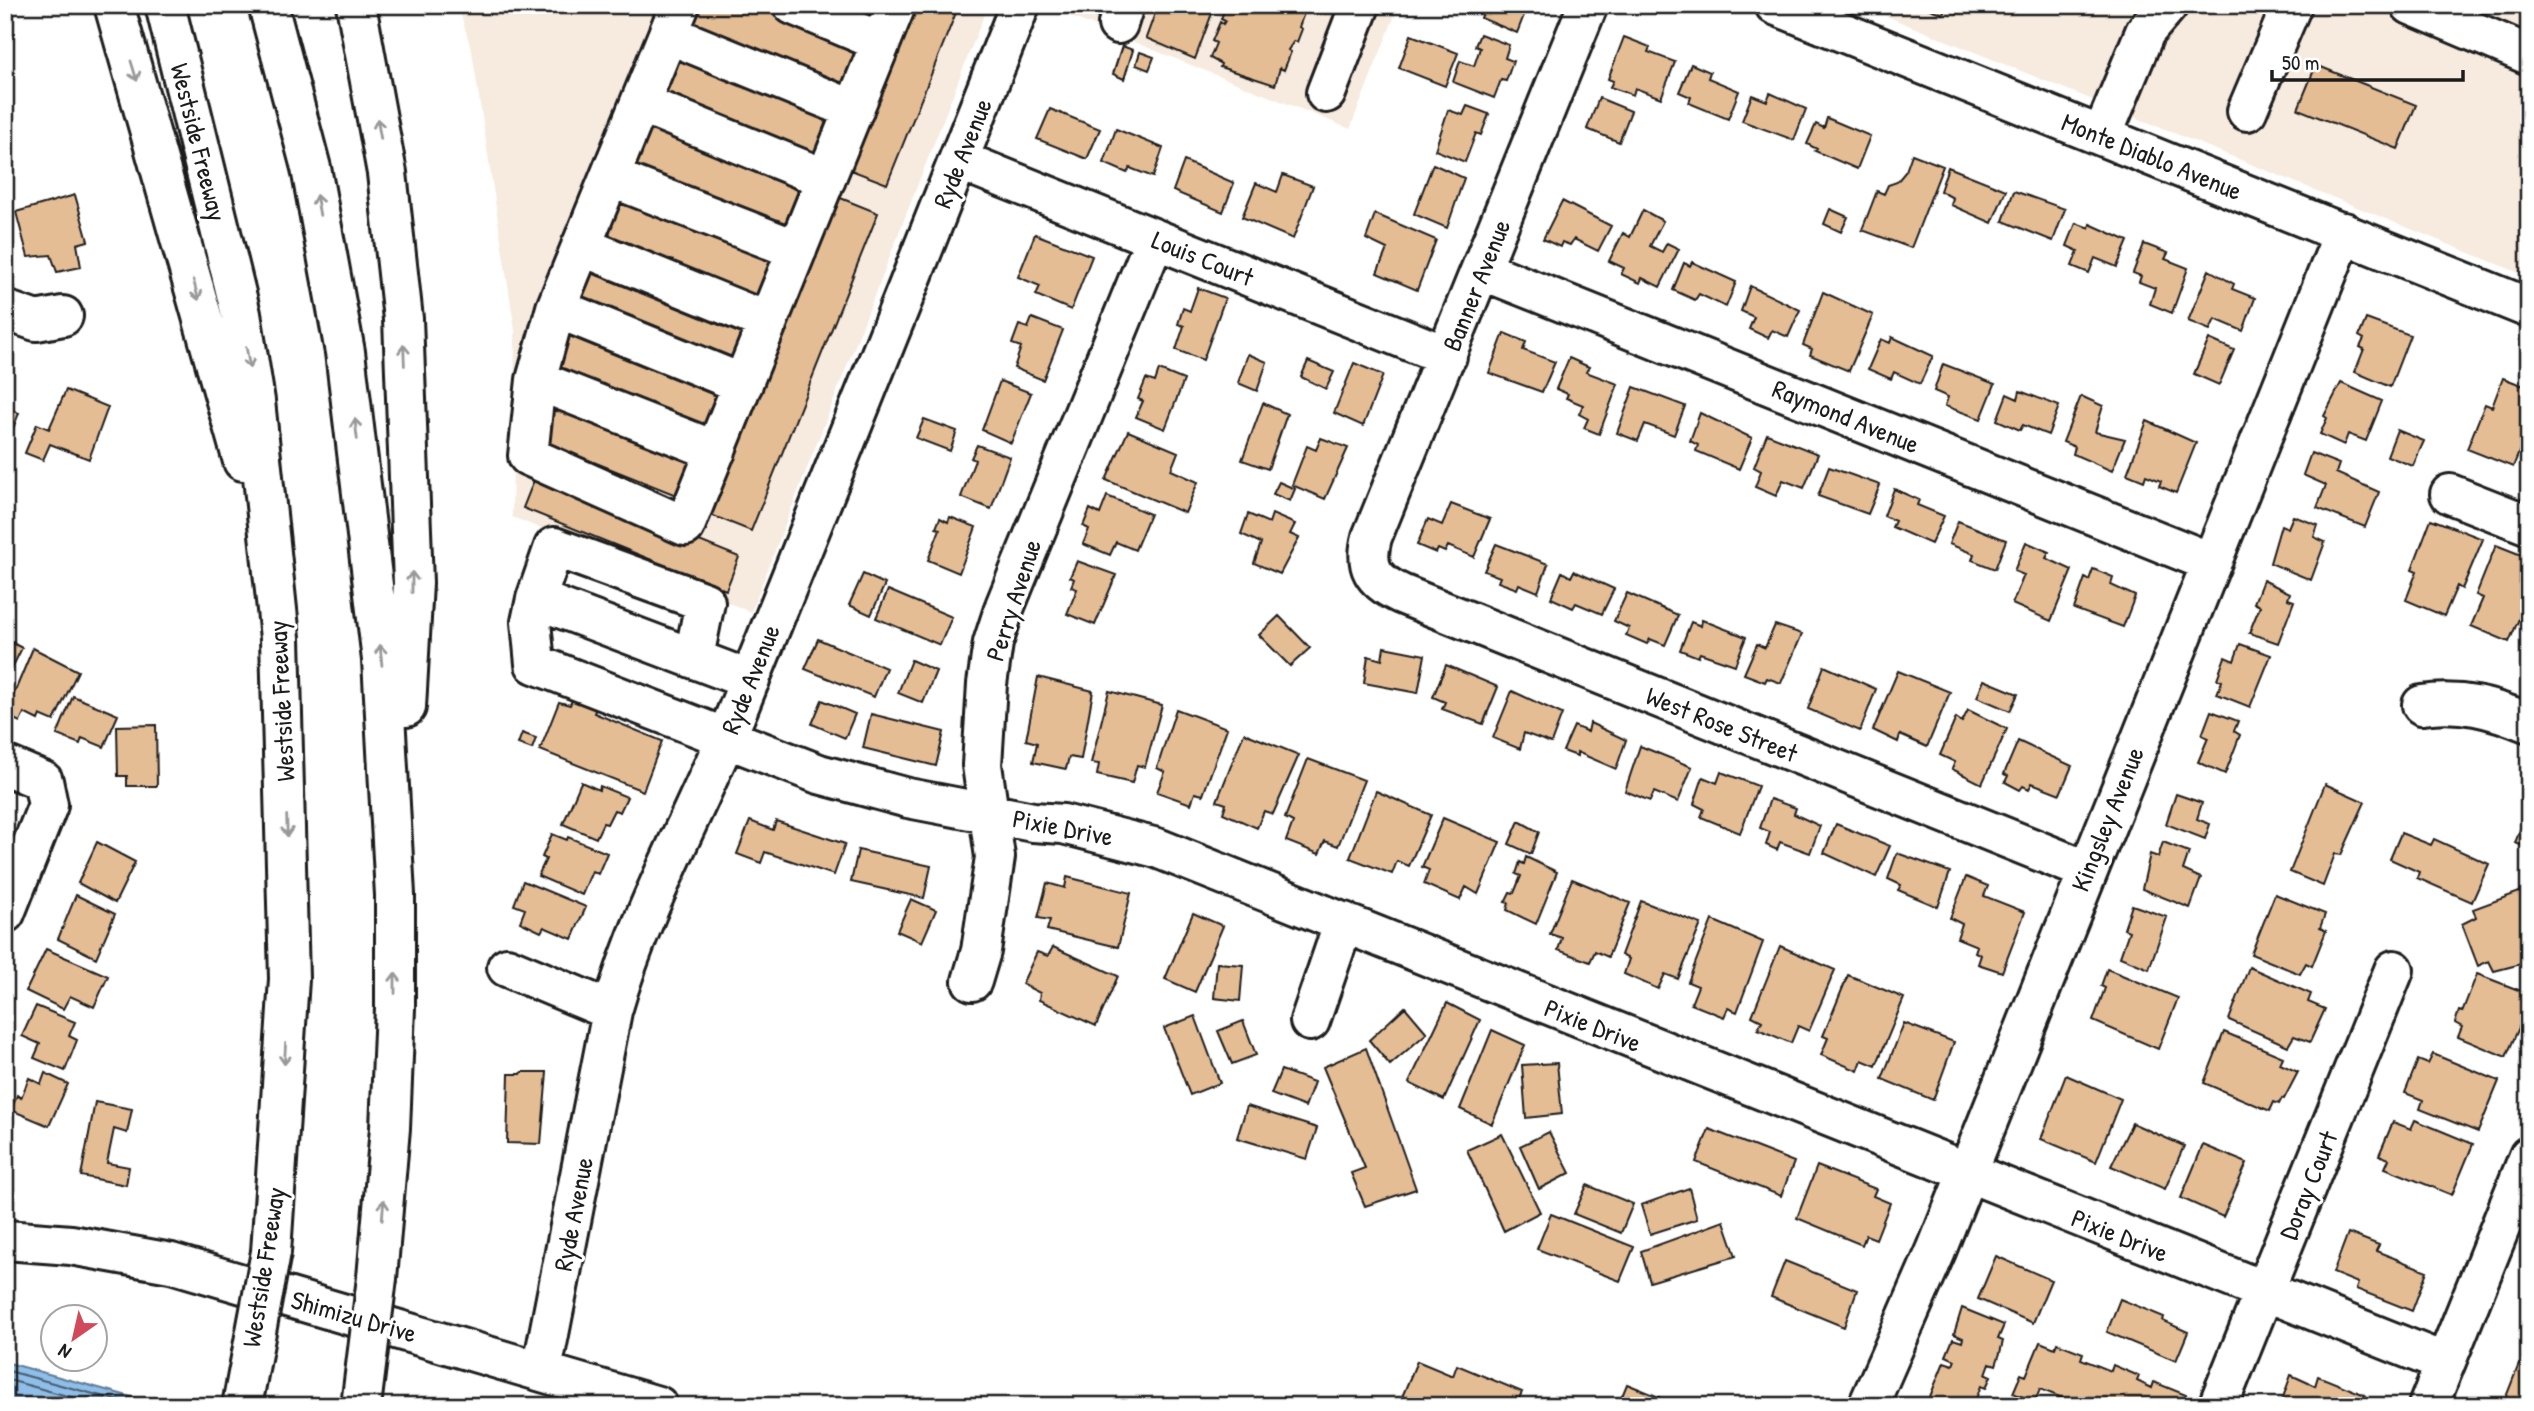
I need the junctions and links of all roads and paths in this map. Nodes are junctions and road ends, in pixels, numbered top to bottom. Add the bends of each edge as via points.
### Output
1 (114, 5) edge
2 (165, 5) edge
3 (268, 5) edge
4 (356, 5) edge
5 (793, 5) edge
6 (896, 5) edge
7 (1020, 5) edge
8 (1360, 5) edge
9 (1588, 5) edge
10 (1775, 5) edge
11 (2168, 5) edge
12 (2292, 5) edge
13 (2411, 5) edge
14 (674, 20) edge
15 (881, 42) junction
16 (2529, 55) edge
17 (1326, 93) dead end
18 (640, 103) junction
19 (854, 110) junction
20 (2247, 111) dead end
21 (2102, 136) junction
22 (959, 160) junction
23 (610, 177) junction
24 (826, 179) junction
25 (2344, 232) junction
26 (1155, 239) junction
27 (581, 246) junction
28 (797, 250) junction
29 (1482, 270) junction
30 (556, 308) junction
31 (2529, 308) edge
32 (5, 310) edge
33 (63, 316) dead end
34 (768, 322) junction
35 (1447, 356) junction
36 (536, 380) junction
37 (743, 384) junction
38 (716, 451) junction
39 (2450, 494) dead end
40 (2529, 525) edge
41 (2210, 562) junction
42 (271, 563) junction
43 (1369, 564) joint
44 (536, 599) junction
45 (694, 657) junction
46 (750, 680) junction
47 (2421, 705) dead end
48 (2529, 723) edge
49 (727, 737) junction
50 (5, 765) edge
51 (987, 812) junction
52 (2086, 870) junction
53 (395, 895) junction
54 (5, 913) edge
55 (1344, 922) junction
56 (507, 967) dead end
57 (2394, 970) dead end
58 (972, 981) dead end
59 (612, 1011) junction
60 (1310, 1021) dead end
61 (2529, 1156) edge
62 (1966, 1174) junction
63 (5, 1240) edge
64 (2264, 1293) junction
65 (2445, 1363) junction
66 (542, 1370) junction
67 (2220, 1401) dead end
68 (242, 1406) edge
69 (361, 1406) edge
70 (658, 1406) edge
71 (1868, 1406) edge
72 (2428, 1406) edge

1 -> 42 main road
2 -> 42 main road, Westside Freeway via 241,314 256,401
53 -> 3 main road via 382,660 352,397 311,168
53 -> 4 main road via 413,583 403,319 387,173
5 - 15 main road
6 - 15 main road
7 - 22 main road, Ryde Avenue
8 - 17 main road
9 - 29 main road, Banner Avenue
10 - 21 main road, Monte Diablo Avenue
11 - 21 main road via 2144,32
12 - 20 main road
13 - 16 main road
14 - 18 main road
14 - 19 main road
15 - 19 main road
18 - 23 main road
18 - 24 main road
19 - 24 main road
21 - 25 main road, Monte Diablo Avenue
22 - 26 main road, Louis Court
22 - 46 main road, Ryde Avenue
23 - 27 main road
23 - 28 main road
24 - 28 main road
25 - 31 main road, Monte Diablo Avenue
25 - 41 main road, Kingsley Avenue
26 - 35 main road, Louis Court
26 - 51 main road, Perry Avenue via 993,643 982,765
27 - 30 main road
27 - 34 main road
28 - 34 main road
29 - 35 main road, Banner Avenue
29 - 41 main road, Raymond Avenue
30 - 36 main road
30 - 37 main road
32 - 33 main road via 36,321
34 - 37 main road
35 - 43 main road, Banner Avenue via 1372,537
36 - 38 main road
36 - 38 main road via 528,456 685,526
37 - 38 main road
39 - 40 main road
41 - 52 main road, Kingsley Avenue
42 -> 68 main road, Westside Freeway, bridge via 280,649 289,979 271,1252
43 - 52 main road, West Rose Street via 1382,586
44 - 45 main road
44 - 45 main road via 554,547 630,574 705,602
44 - 49 main road, Pixie Drive via 531,622 536,664
45 - 46 main road
46 - 49 main road, Ryde Avenue
47 - 48 main road via 2493,708
49 - 51 main road, Pixie Drive via 867,788
49 - 59 main road, Ryde Avenue via 653,895
50 - 54 main road via 43,781 48,805
51 - 55 main road, Pixie Drive via 1074,826 1157,848
51 - 58 main road, Perry Avenue via 995,857
52 - 62 main road, Kingsley Avenue
69 -> 53 main road, bridge via 390,1128
55 - 60 main road
55 - 62 main road, Pixie Drive
56 - 59 main road
57 - 64 main road, Doray Court
59 - 66 main road, Ryde Avenue
61 - 65 main road
62 - 64 main road, Pixie Drive
62 - 71 main road, Kingsley Avenue
63 - 66 main road, Shimizu Drive via 82,1247 171,1263
64 - 65 main road, Pixie Drive
64 - 67 main road, Doray Court
65 - 72 main road
66 - 70 main road, Shimizu Drive

